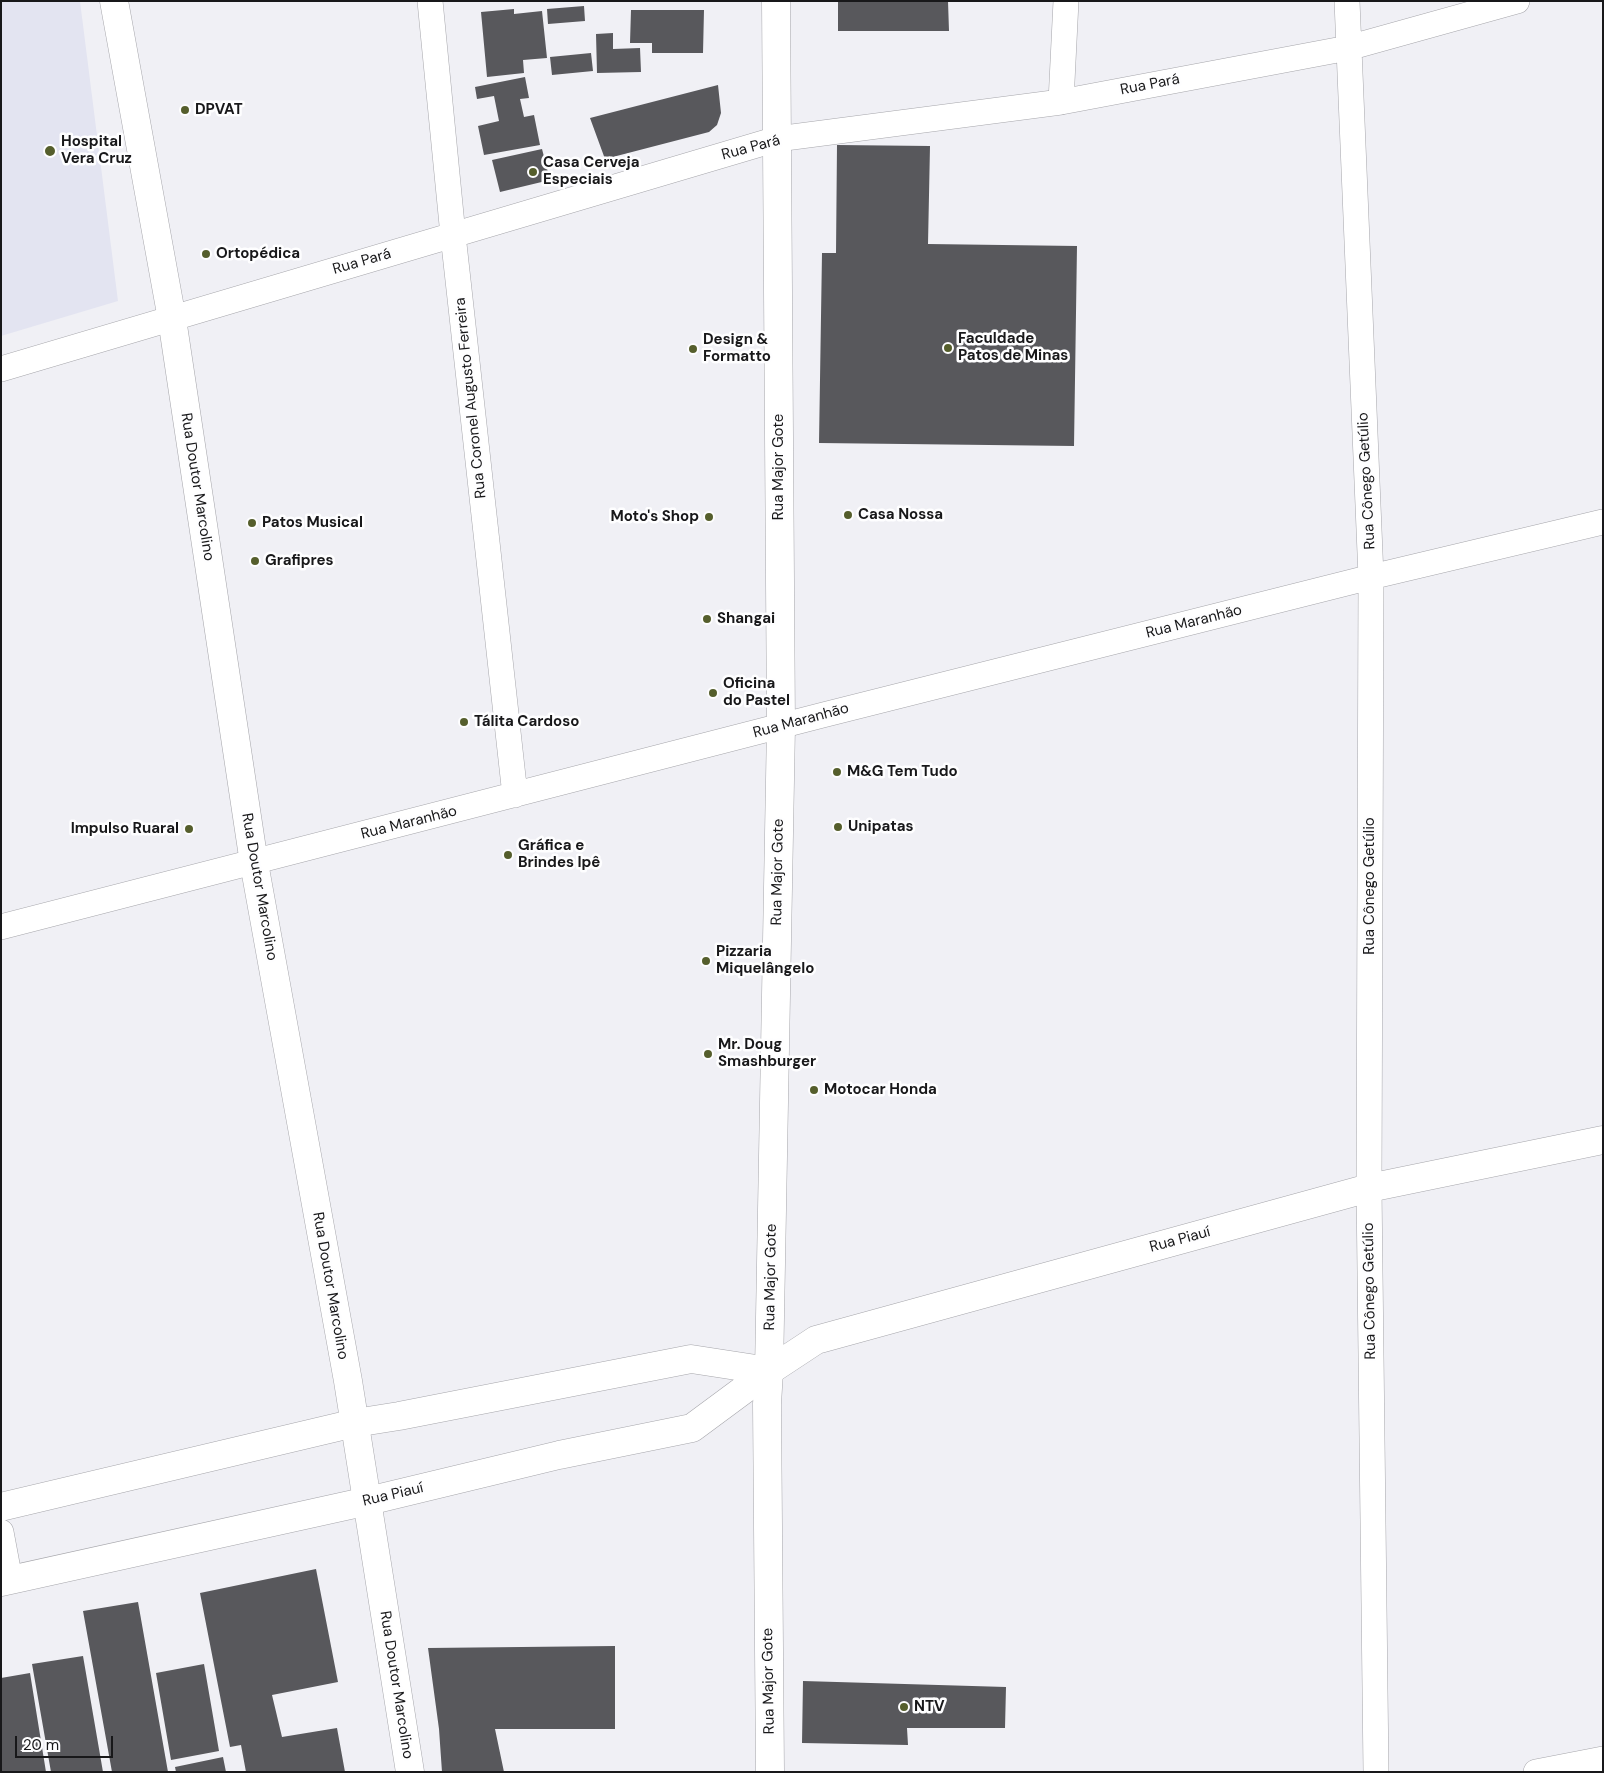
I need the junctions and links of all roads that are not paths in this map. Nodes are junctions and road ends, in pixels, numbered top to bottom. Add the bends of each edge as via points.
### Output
1 (114, 1) edge
2 (430, 1) edge
3 (776, 1) edge
4 (1066, 1) edge
5 (1347, 1) edge
6 (1517, 1) edge
7 (1348, 48) junction
8 (1061, 102) junction
9 (777, 139) junction
10 (453, 235) junction
11 (172, 318) junction
12 (1, 369) edge
13 (1603, 522) edge
14 (1371, 577) junction
15 (781, 726) junction
16 (515, 795) junction
17 (254, 863) junction
18 (1, 927) edge
19 (1603, 1140) edge
20 (1369, 1188) junction
21 (769, 1371) junction
22 (355, 1423) junction
23 (368, 1501) junction
24 (1, 1507) edge
25 (1, 1532) edge
26 (6, 1581) edge
27 (1595, 1764) edge
28 (410, 1772) edge
29 (770, 1772) edge
30 (1376, 1772) edge
31 (1536, 1772) edge

1 - 11 main road, Rua Doutor Marcolino
2 - 10 street, Rua Coronel Augusto Ferreira
3 - 9 main road, Rua Major Gote
4 - 8 street
5 - 7 street, Rua Cônego Getúlio
6 - 7 street, Rua Pará
7 - 8 street, Rua Pará
7 - 14 street, Rua Cônego Getúlio
8 - 9 street, Rua Pará
9 - 10 street, Rua Pará
9 - 15 main road, Rua Major Gote
10 - 11 street, Rua Pará
10 - 16 street, Rua Coronel Augusto Ferreira
11 - 12 street, Rua Pará
11 - 17 main road, Rua Doutor Marcolino
13 - 14 street, Rua Maranhão
14 - 15 street, Rua Maranhão
14 - 20 street, Rua Cônego Getúlio
15 - 16 street, Rua Maranhão
15 - 21 main road, Rua Major Gote
16 - 17 street, Rua Maranhão
17 - 18 street, Rua Maranhão
17 - 22 main road, Rua Doutor Marcolino
19 - 20 main road, Rua Piauí
20 - 21 main road, Rua Piauí via 816,1340
20 - 30 street, Rua Cônego Getúlio
21 - 22 main road via 691,1359
21 - 23 main road, Rua Piauí via 692,1428 559,1455
21 - 29 main road, Rua Major Gote
22 - 23 main road, Rua Doutor Marcolino
22 - 24 main road
23 - 26 main road, Rua Piauí
23 - 28 main road, Rua Doutor Marcolino
25 - 26 street
27 - 31 street

